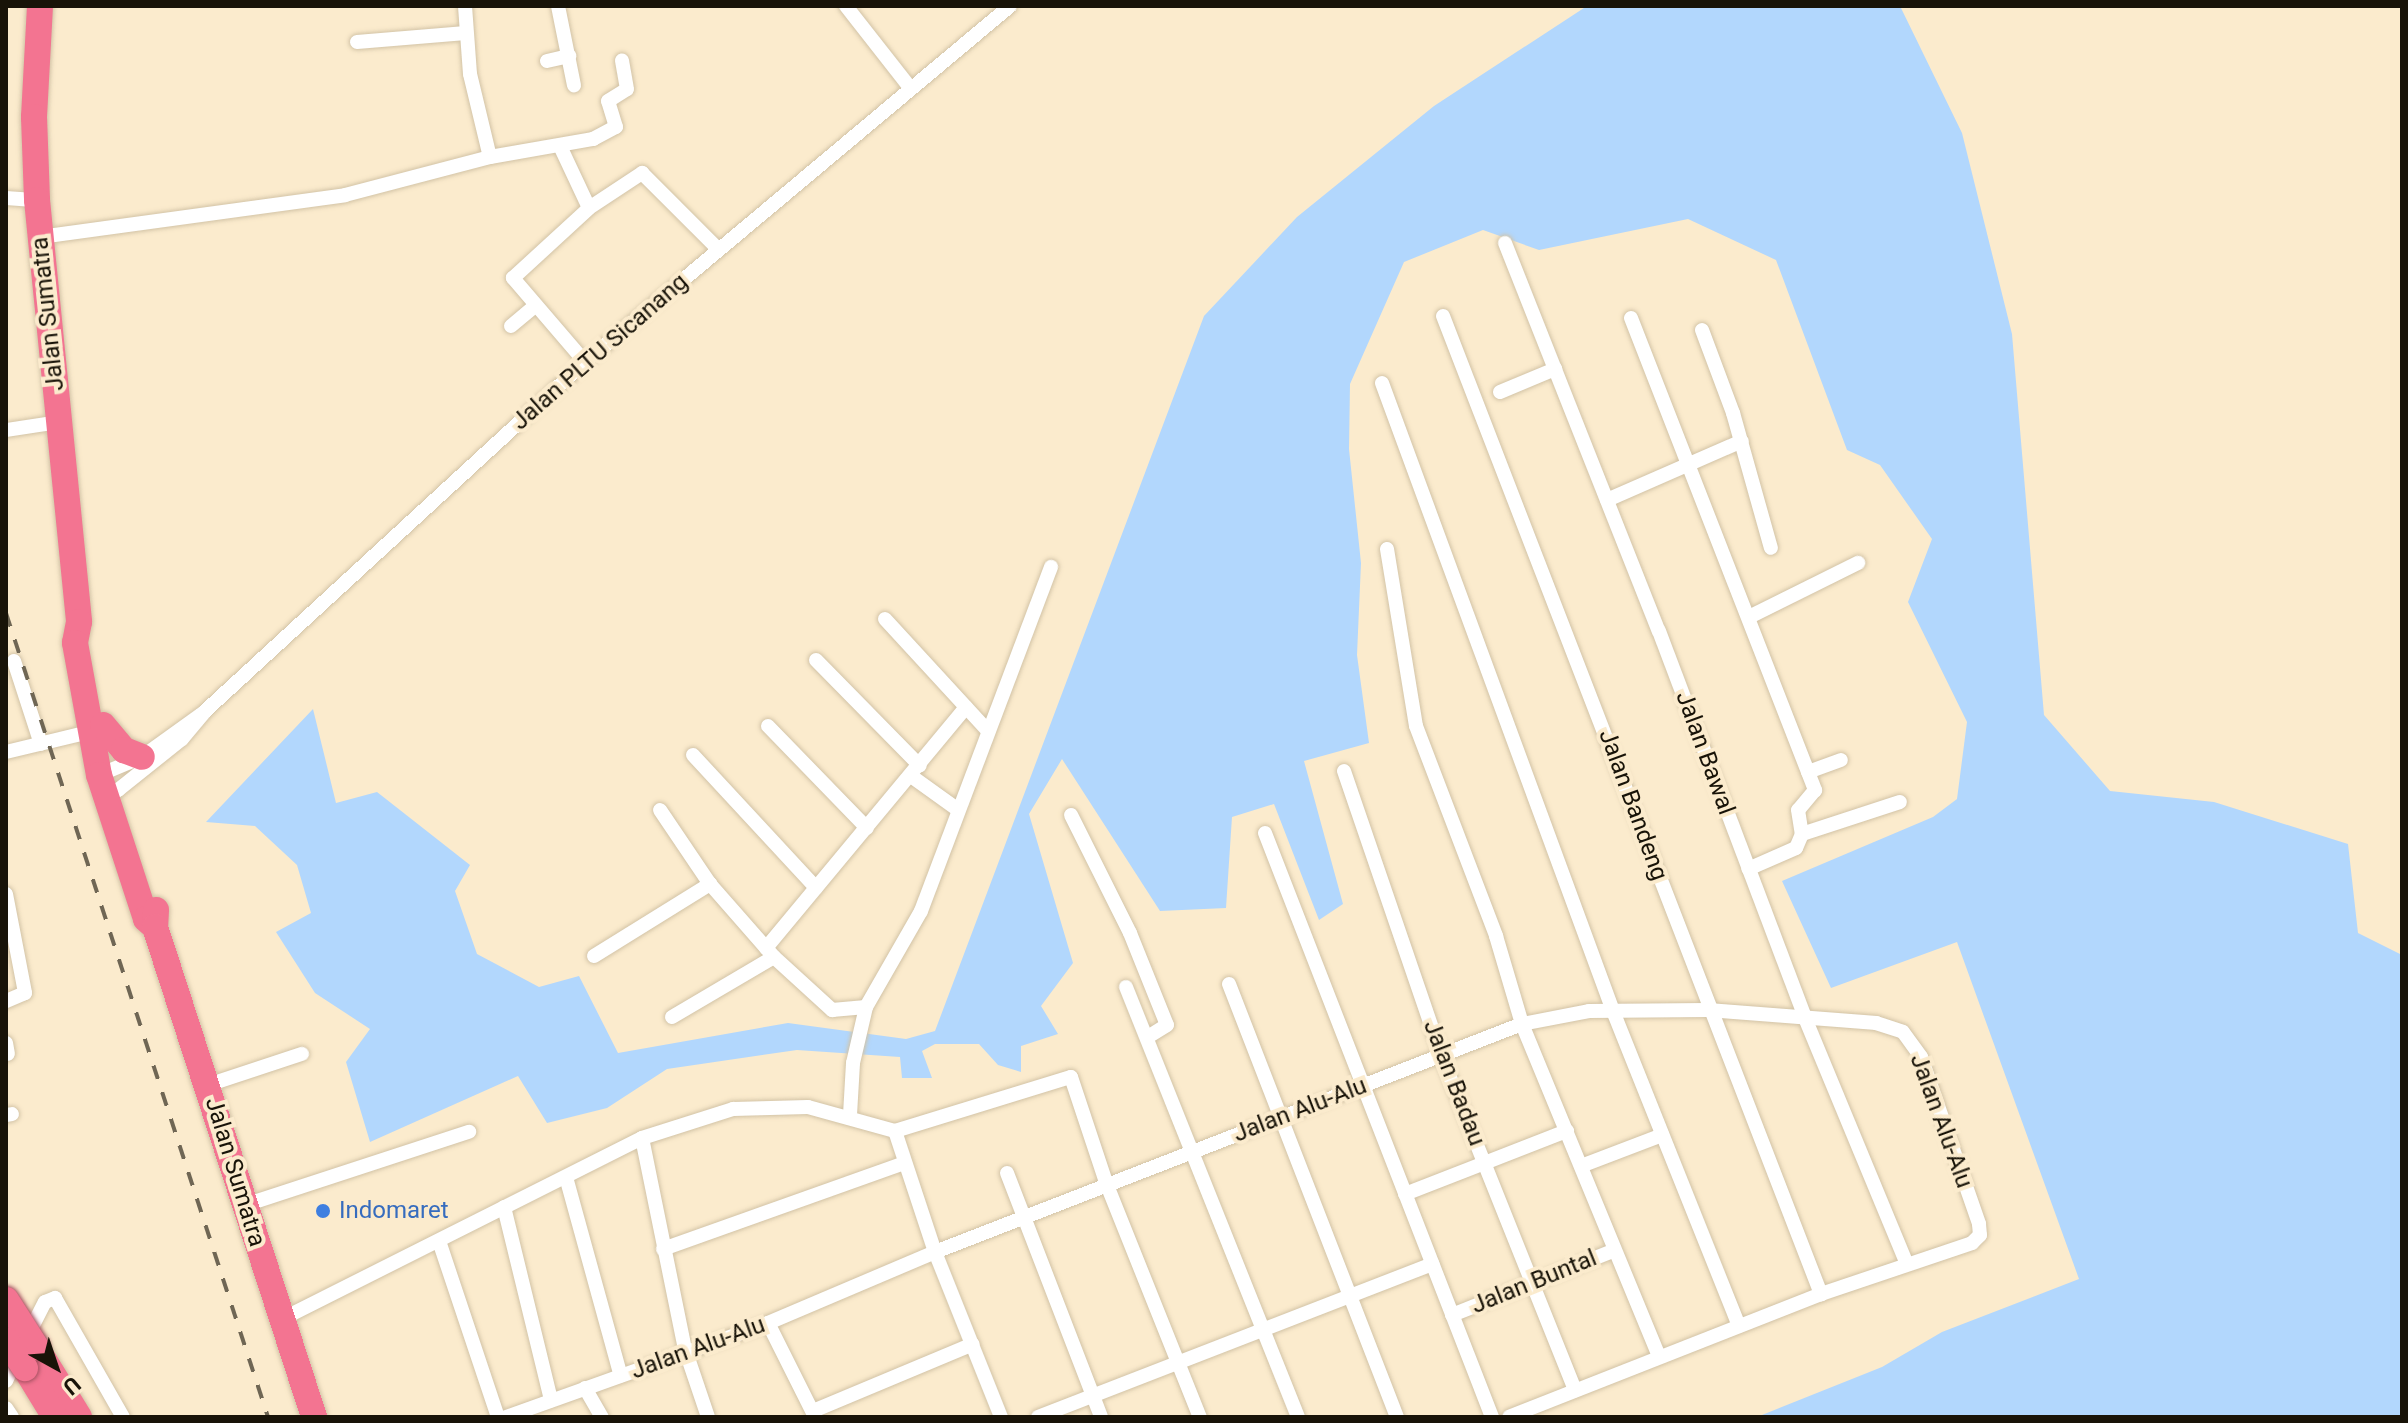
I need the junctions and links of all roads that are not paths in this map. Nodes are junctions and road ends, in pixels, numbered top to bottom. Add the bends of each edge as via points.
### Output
1 (465, 6) edge
2 (558, 6) edge
3 (846, 6) edge
4 (1006, 7) edge
5 (34, 11) edge
6 (466, 33) junction
7 (357, 42) dead end
8 (569, 56) junction
9 (622, 60) dead end
10 (547, 61) dead end
11 (574, 85) dead end
12 (911, 89) junction
13 (560, 146) junction
14 (489, 155) junction
15 (6, 198) edge
16 (37, 200) junction
17 (589, 208) junction
18 (40, 237) junction
19 (1505, 243) dead end
20 (718, 249) junction
21 (535, 306) junction
22 (1443, 316) dead end
23 (1631, 318) dead end
24 (511, 326) dead end
25 (1702, 330) dead end
26 (585, 362) junction
27 (1555, 369) junction
28 (1382, 383) dead end
29 (1500, 392) dead end
30 (59, 422) junction
31 (6, 430) edge
32 (1742, 441) junction
33 (1691, 463) junction
34 (1607, 500) junction
35 (1771, 548) dead end
36 (1387, 549) dead end
37 (1858, 563) dead end
38 (1051, 567) dead end
39 (1749, 617) junction
40 (885, 619) dead end
41 (816, 660) dead end
42 (14, 661) dead end
43 (966, 707) junction
44 (203, 713) junction
45 (768, 726) dead end
46 (96, 728) junction
47 (988, 731) junction
48 (41, 744) junction
49 (10, 751) edge
50 (693, 755) dead end
51 (142, 757) junction
52 (1841, 760) dead end
53 (916, 771) junction
54 (1344, 771) dead end
55 (1808, 772) junction
56 (108, 782) junction
57 (1900, 802) dead end
58 (957, 809) junction
59 (660, 810) dead end
60 (1071, 815) dead end
61 (867, 828) junction
62 (1265, 833) dead end
63 (1802, 834) junction
64 (1748, 869) junction
65 (710, 884) junction
66 (816, 888) junction
67 (6, 894) edge
68 (770, 952) junction
69 (594, 956) dead end
70 (1229, 984) dead end
71 (1126, 987) dead end
72 (6, 1001) edge
73 (1708, 1010) junction
74 (1613, 1011) junction
75 (864, 1013) junction
76 (672, 1017) dead end
77 (1805, 1018) junction
78 (1522, 1024) junction
79 (1148, 1037) junction
80 (302, 1054) dead end
81 (1441, 1055) junction
82 (208, 1085) junction
83 (1361, 1086) junction
84 (850, 1115) junction
85 (1278, 1118) junction
86 (895, 1131) junction
87 (1567, 1131) junction
88 (469, 1132) dead end
89 (1662, 1135) junction
90 (642, 1138) junction
91 (1195, 1151) junction
92 (904, 1163) junction
93 (1485, 1163) junction
94 (1581, 1166) junction
95 (1007, 1173) dead end
96 (566, 1177) junction
97 (1107, 1185) junction
98 (1405, 1194) junction
99 (245, 1205) junction
100 (504, 1207) junction
101 (1023, 1217) junction
102 (439, 1241) junction
103 (663, 1249) junction
104 (1615, 1250) junction
105 (935, 1252) junction
106 (1906, 1262) junction
107 (1432, 1264) junction
108 (1532, 1283) junction
109 (1347, 1294) junction
110 (1821, 1294) junction
111 (6, 1300) edge
112 (1452, 1315) junction
113 (282, 1319) junction
114 (768, 1323) junction
115 (1739, 1326) junction
116 (1264, 1327) junction
117 (6, 1340) edge
118 (973, 1344) junction
119 (685, 1349) junction
120 (1659, 1356) junction
121 (1178, 1363) junction
122 (22, 1365) edge
123 (621, 1376) junction
124 (585, 1388) junction
125 (1575, 1390) junction
126 (1093, 1394) junction
127 (551, 1400) junction
128 (6, 1408) edge
129 (814, 1414) edge
130 (12, 1417) edge
131 (55, 1417) edge
132 (79, 1417) edge
133 (123, 1417) edge
134 (314, 1417) edge
135 (506, 1417) edge
136 (602, 1417) edge
137 (708, 1417) edge
138 (1001, 1417) edge
139 (1038, 1417) edge
140 (1101, 1417) edge
141 (1200, 1417) edge
142 (1298, 1417) edge
143 (1397, 1417) edge
144 (1492, 1417) edge
145 (1509, 1417) edge

1 - 6 street
2 - 8 street
3 - 12 street
4 - 12 street, Jalan PLTU Sicanang
5 - 16 highway, Jalan Sumatra
6 - 7 street
6 - 14 street
8 - 10 street
8 - 11 street
9 - 13 street via 627,89 608,101 616,127
12 - 20 street, Jalan PLTU Sicanang
13 - 14 street
13 - 17 street
14 - 18 street via 345,195
15 - 16 street
16 - 18 highway, Jalan Sumatra
17 - 20 street via 642,173
17 - 21 street via 516,273 515,282
18 - 30 highway, Jalan Sumatra
19 - 27 street, Jalan Bawal
20 - 26 street, Jalan PLTU Sicanang
21 - 24 street
21 - 26 street
22 - 73 street, Jalan Bandeng via 1588,683
23 - 33 street
25 - 32 street
26 - 44 street, Jalan PLTU Sicanang
27 - 29 street
27 - 34 street, Jalan Bawal
28 - 74 street
30 - 31 street
30 - 46 highway, Jalan Sumatra via 79,622 88,642
32 - 33 street
32 - 35 street
33 - 34 street
33 - 39 street
34 - 64 street, Jalan Bawal
36 - 78 street via 1416,726 1496,936
37 - 39 street
38 - 47 street
39 - 55 street
40 - 43 street
41 - 53 street
42 - 48 street
43 - 47 street
43 - 53 street
44 - 51 street, Jalan PLTU Sicanang
44 - 56 street, Jalan PLTU Sicanang via 182,739
45 - 61 street
46 - 48 street
46 - 51 highway
46 - 56 highway, Jalan Sumatra
47 - 58 street
48 - 49 street
50 - 66 street
51 - 56 street, Jalan PLTU Sicanang
52 - 55 street
53 - 58 street
53 - 61 street
54 - 81 street, Jalan Badau
55 - 63 street via 1815,793 1798,810
56 - 82 highway, Jalan Sumatra via 158,915 155,927
57 - 63 street
58 - 75 street via 921,911
59 - 65 street
60 - 79 street via 1130,933 1167,1025 1165,1031
61 - 66 street
62 - 83 street
63 - 64 street via 1791,852
64 - 77 street, Jalan Bawal
65 - 68 street
65 - 69 street
66 - 68 street
67 - 72 street via 25,993
68 - 75 street via 832,1010
68 - 76 street
70 - 85 street
71 - 79 street
73 - 74 street, Jalan Alu-Alu
73 - 77 street, Jalan Alu-Alu
73 - 110 street, Jalan Bandeng
74 - 78 street, Jalan Alu-Alu via 1569,1013
74 - 89 street
75 - 84 street via 853,1063
77 - 106 street, Jalan Bawal
77 - 106 street, Jalan Alu-Alu via 1876,1023 1903,1032 1913,1043 1980,1235 1972,1243
78 - 81 street, Jalan Alu-Alu
78 - 87 street
79 - 91 street
80 - 82 street
81 - 83 street, Jalan Alu-Alu
81 - 93 street, Jalan Badau
82 - 99 highway, Jalan Sumatra
83 - 85 street, Jalan Alu-Alu
83 - 98 street
84 - 86 street
84 - 90 street via 761,1105
85 - 91 street, Jalan Alu-Alu
85 - 109 street
86 - 92 street
86 - 97 street via 1071,1077
87 - 93 street
87 - 94 street
88 - 99 street
89 - 94 street
89 - 115 street
90 - 96 street
90 - 103 street
91 - 97 street, Jalan Alu-Alu
91 - 116 street
92 - 103 street
92 - 105 street
93 - 98 street
93 - 108 street, Jalan Badau
94 - 104 street
95 - 101 street
96 - 100 street
96 - 123 street
97 - 101 street, Jalan Alu-Alu
97 - 121 street
98 - 107 street
99 - 113 highway, Jalan Sumatra
100 - 102 street
100 - 127 street
101 - 105 street, Jalan Alu-Alu
101 - 126 street
102 - 113 street
102 - 135 street
103 - 119 street
104 - 108 street, Jalan Buntal
104 - 120 street
105 - 114 street, Jalan Alu-Alu
105 - 118 street
106 - 110 street
107 - 109 street
107 - 112 street
108 - 112 street, Jalan Buntal
108 - 125 street, Jalan Badau
109 - 116 street
109 - 143 street
110 - 115 street
111 - 122 highway, bridge
112 - 144 street
113 - 134 highway, Jalan Sumatra
114 - 119 street, Jalan Alu-Alu
114 - 129 street
115 - 120 street
116 - 121 street
116 - 142 street
117 - 122 highway, bridge
118 - 129 street
118 - 138 street
119 - 123 street, Jalan Alu-Alu
119 - 137 street
120 - 125 street
121 - 126 street
121 - 141 street
122 - 131 highway
122 - 132 highway
122 - 133 street via 45,1302 54,1298
123 - 124 street, Jalan Alu-Alu
124 - 127 street, Jalan Alu-Alu
124 - 136 street
125 - 145 street
126 - 139 street
126 - 140 street
127 - 135 street, Jalan Alu-Alu
128 - 130 street

